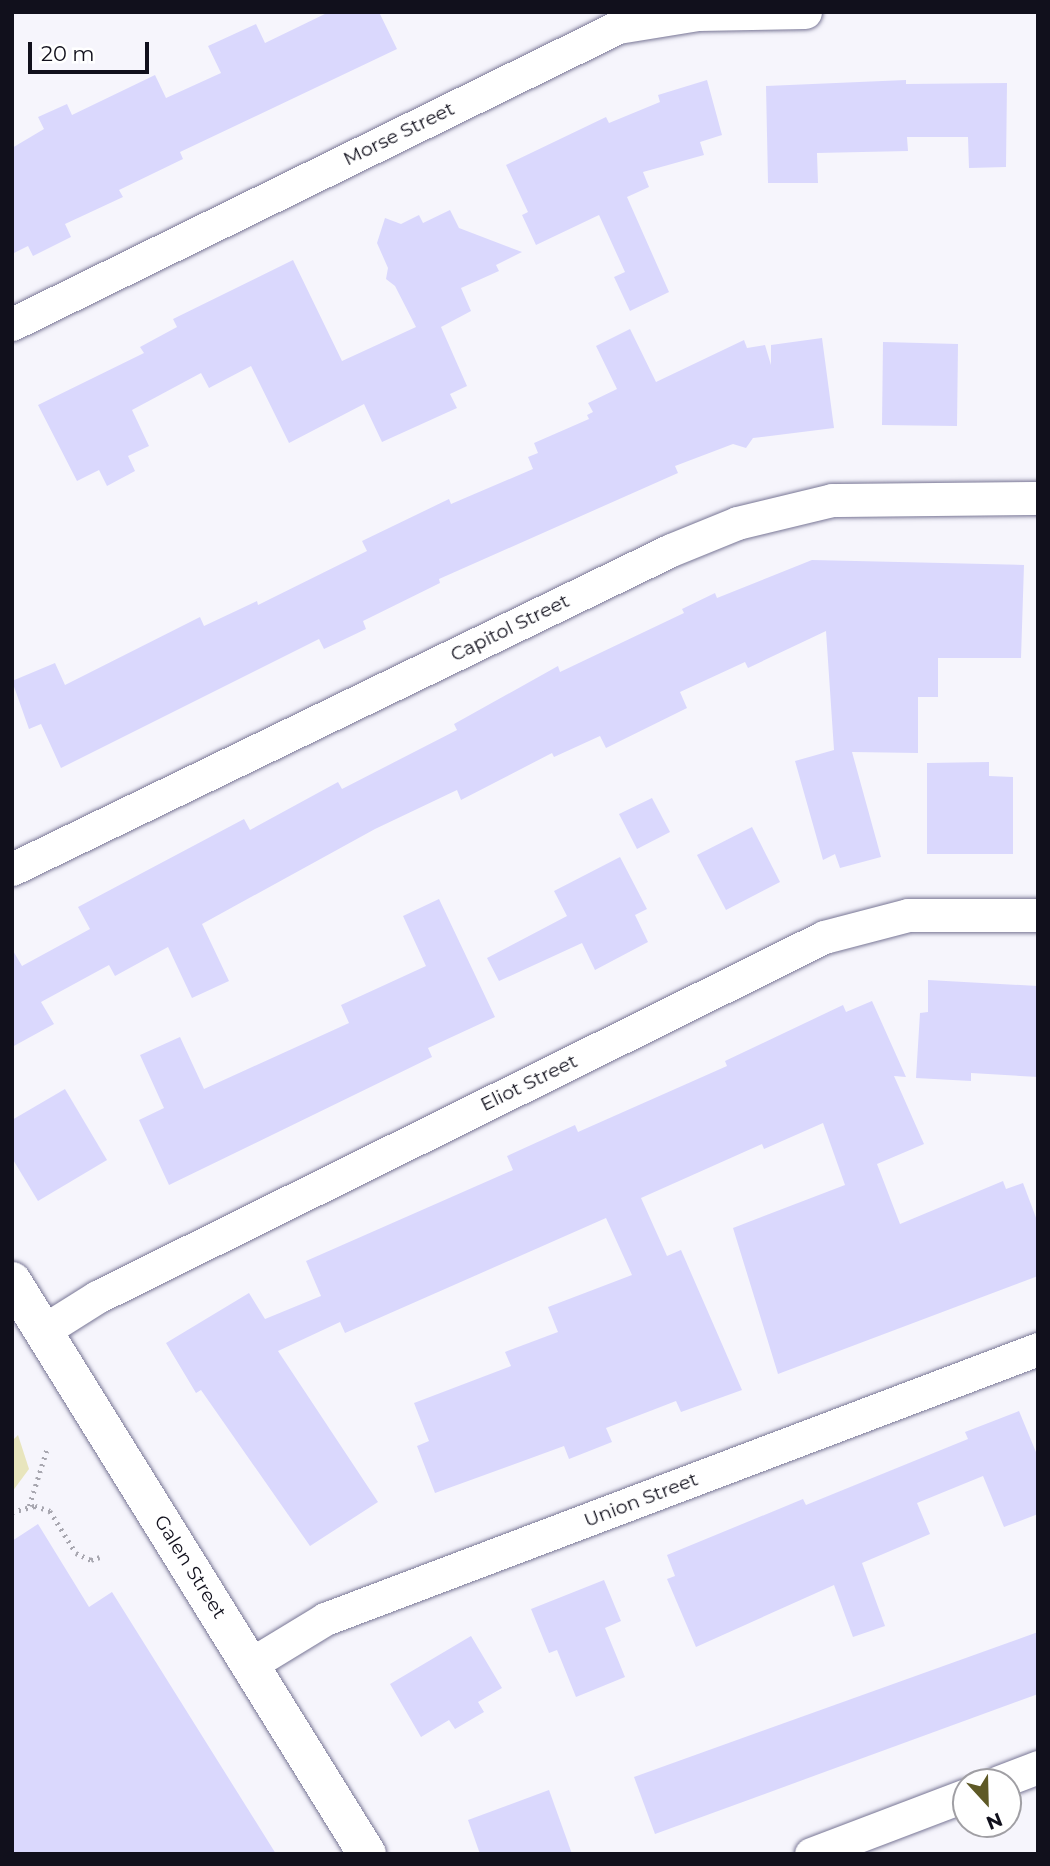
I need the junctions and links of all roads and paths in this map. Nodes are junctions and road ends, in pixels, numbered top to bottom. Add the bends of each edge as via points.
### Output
1 (805, 12) edge
2 (655, 15) edge
3 (614, 20) edge
4 (12, 324) edge
5 (1038, 498) edge
6 (12, 869) edge
7 (1038, 915) edge
8 (12, 1281) edge
9 (43, 1331) junction
10 (1038, 1349) edge
11 (47, 1449) dead end
12 (29, 1507) junction
13 (12, 1512) edge
14 (100, 1558) dead end
15 (251, 1664) junction
16 (952, 1800) edge
17 (367, 1854) edge
18 (811, 1854) edge

1 - 2 street, Morse Street
2 - 3 street, Morse Street
3 - 4 street, Morse Street
5 - 6 street, Capitol Street via 832,500 737,523 671,550
7 - 9 street, Eliot Street via 908,915 824,937 97,1297
8 - 9 main road, Galen Street
9 - 15 main road, Galen Street
10 - 15 street, Union Street via 325,1619
11 - 12 path
12 - 13 path
12 - 14 path via 50,1511 83,1558
15 - 17 main road, Galen Street
16 - 18 street

